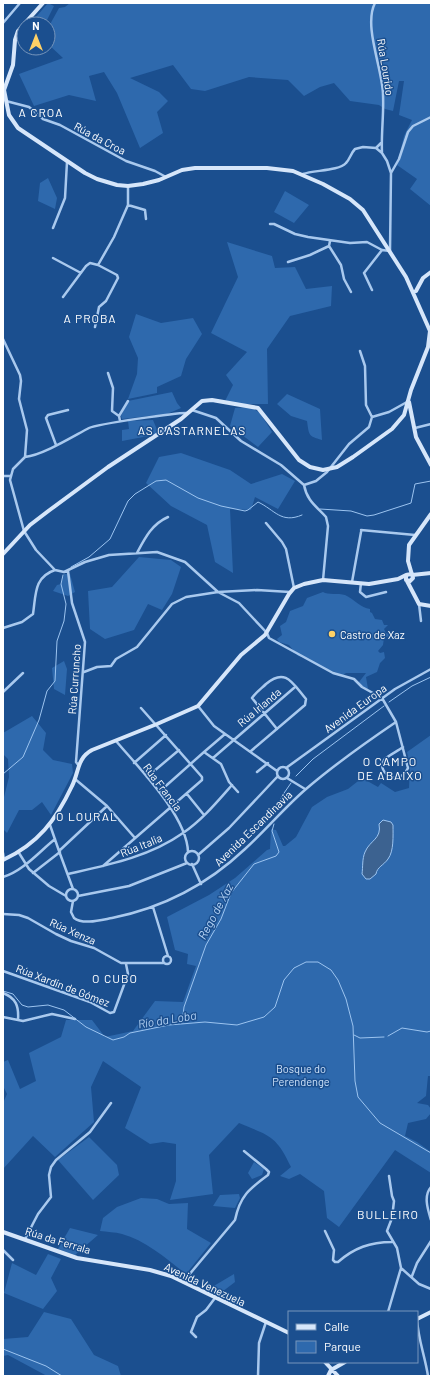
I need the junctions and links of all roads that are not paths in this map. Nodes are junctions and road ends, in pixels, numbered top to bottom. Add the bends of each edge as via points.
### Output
1 (20, 3) edge
2 (43, 3) edge
3 (375, 3) edge
4 (3, 23) edge
5 (4, 96) edge
6 (431, 117) edge
7 (382, 143) junction
8 (376, 148) junction
9 (382, 153) junction
10 (67, 162) junction
11 (390, 173) junction
12 (303, 174) junction
13 (166, 177) junction
14 (128, 186) junction
15 (128, 205) junction
16 (146, 219) dead end
17 (270, 224) dead end
18 (53, 228) dead end
19 (330, 241) junction
20 (329, 246) junction
21 (382, 250) junction
22 (390, 251) junction
23 (53, 258) dead end
24 (288, 262) dead end
25 (98, 266) junction
26 (431, 272) edge
27 (81, 274) junction
28 (372, 290) dead end
29 (351, 292) dead end
30 (416, 292) junction
31 (63, 297) dead end
32 (95, 327) dead end
33 (3, 339) edge
34 (360, 351) dead end
35 (108, 373) dead end
36 (128, 401) dead end
37 (408, 401) junction
38 (68, 410) dead end
39 (192, 410) junction
40 (408, 412) junction
41 (189, 413) junction
42 (119, 416) junction
43 (372, 417) junction
44 (120, 421) junction
45 (431, 424) edge
46 (414, 425) junction
47 (56, 445) junction
48 (25, 457) junction
49 (431, 465) edge
50 (328, 470) junction
51 (3, 476) edge
52 (10, 476) junction
53 (304, 485) junction
54 (431, 514) edge
55 (168, 517) dead end
56 (266, 523) dead end
57 (24, 531) junction
58 (415, 535) junction
59 (137, 553) junction
60 (3, 554) edge
61 (55, 570) junction
62 (68, 571) junction
63 (431, 573) edge
64 (409, 577) junction
65 (323, 580) junction
66 (352, 582) junction
67 (360, 583) junction
68 (294, 588) junction
69 (218, 592) junction
70 (290, 592) junction
71 (386, 592) dead end
72 (419, 604) junction
73 (431, 606) edge
74 (421, 621) dead end
75 (3, 628) edge
76 (267, 633) junction
77 (431, 669) edge
78 (84, 672) junction
79 (23, 673) dead end
80 (295, 687) junction
81 (3, 692) edge
82 (382, 698) junction
83 (198, 706) junction
84 (141, 708) dead end
85 (263, 714) junction
86 (396, 722) junction
87 (157, 724) junction
88 (276, 729) junction
89 (225, 734) junction
90 (166, 736) junction
91 (116, 740) junction
92 (233, 740) junction
93 (403, 747) junction
94 (179, 750) junction
95 (251, 751) junction
96 (204, 752) junction
97 (213, 758) junction
98 (134, 763) junction
99 (268, 763) junction
100 (192, 764) junction
101 (79, 766) junction
102 (287, 769) junction
103 (278, 770) junction
104 (257, 772) dead end
105 (288, 776) junction
106 (147, 777) junction
107 (279, 777) junction
108 (75, 780) junction
109 (232, 785) junction
110 (305, 789) junction
111 (159, 792) junction
112 (238, 792) dead end
113 (187, 794) junction
114 (107, 806) junction
115 (171, 808) junction
116 (204, 815) junction
117 (50, 825) junction
118 (183, 833) junction
119 (135, 838) junction
120 (55, 839) junction
121 (60, 851) junction
122 (18, 852) junction
123 (189, 852) junction
124 (3, 853) edge
125 (197, 854) junction
126 (54, 856) junction
127 (61, 856) junction
128 (112, 858) junction
129 (3, 860) edge
130 (186, 861) junction
131 (114, 863) junction
132 (25, 864) junction
133 (193, 864) junction
134 (103, 866) junction
135 (33, 873) junction
136 (68, 874) junction
137 (3, 877) edge
138 (201, 884) junction
139 (71, 889) junction
140 (66, 894) junction
141 (78, 895) junction
142 (72, 901) junction
143 (153, 907) junction
144 (3, 914) edge
145 (166, 957) junction
146 (162, 962) junction
147 (126, 964) junction
148 (3, 971) edge
149 (3, 993) edge
150 (3, 1017) edge
151 (75, 1019) dead end
152 (18, 1020) junction
153 (111, 1103) dead end
154 (244, 1151) dead end
155 (389, 1176) dead end
156 (431, 1187) edge
157 (431, 1220) edge
158 (326, 1231) dead end
159 (3, 1232) edge
160 (24, 1240) junction
161 (431, 1241) edge
162 (392, 1242) junction
163 (3, 1250) edge
164 (13, 1260) dead end
165 (109, 1262) joint
166 (401, 1268) junction
167 (412, 1276) junction
168 (184, 1282) junction
169 (431, 1289) edge
170 (215, 1298) junction
171 (388, 1311) edge
172 (431, 1312) edge
173 (418, 1318) edge
174 (266, 1322) junction
175 (418, 1329) edge
176 (288, 1333) edge
177 (196, 1337) dead end
178 (325, 1363) edge
179 (342, 1363) edge
180 (331, 1370) junction
181 (258, 1376) edge
182 (328, 1376) edge
183 (338, 1376) edge
184 (428, 1376) edge

1 - 4 street
2 - 5 main road via 18,31 13,68
3 - 7 street, Rúa Lourido via 371,13 383,93
5 - 10 main road via 9,116 18,128
5 - 13 street, Rúa da Croa via 126,161
6 - 11 street via 413,126 408,132 399,159
7 - 8 street
7 - 9 street, Rúa Lourido
8 - 9 street
8 - 12 street via 355,149 345,164 339,167
9 - 11 street, Rúa Lourido
10 - 14 main road via 97,179
10 - 18 street via 65,198
11 - 22 street, Rúa Lourido
12 - 13 main road via 276,169 195,168
12 - 22 main road via 361,208
13 - 14 main road
14 - 15 street
15 - 16 street via 145,210
15 - 25 street
17 - 19 street via 295,234
19 - 20 street
19 - 21 street via 350,244 367,242
20 - 24 street
20 - 29 street via 341,265 344,279
21 - 22 street
21 - 28 street via 364,273
22 - 30 main road
23 - 27 street
25 - 27 street via 90,263
25 - 32 street via 117,275 118,278 100,307
26 - 30 main road via 423,278
27 - 31 street
30 - 37 main road via 429,325 430,335
33 - 48 street via 21,381 19,399 27,430
34 - 43 street via 365,366 366,405
35 - 42 street via 113,388 112,411
36 - 42 street
37 - 40 main road
37 - 43 street via 389,412
38 - 47 street via 48,415 46,418
39 - 41 main road
39 - 50 main road via 207,400 254,406 304,465
39 - 53 street via 216,418 241,441 281,466
40 - 46 main road
40 - 50 main road via 392,429 353,457
41 - 44 street
41 - 57 main road via 104,470
42 - 44 street
43 - 50 street via 369,426 349,444
44 - 47 street via 89,428
45 - 46 street
46 - 49 main road via 416,437
47 - 48 street
48 - 52 street
50 - 53 street via 316,481
51 - 52 street
52 - 57 street
53 - 65 street via 308,498 326,517 328,526
54 - 58 main road
55 - 59 street via 152,527
56 - 68 street via 286,549
57 - 60 main road
57 - 61 street via 36,550
58 - 64 main road via 409,546
58 - 66 street via 361,531
59 - 62 street via 109,555 85,562
59 - 69 street via 158,552 180,559
61 - 62 street
61 - 75 street via 46,573 38,583 33,614 22,622
62 - 78 street, Rúa Curruncho via 72,603 85,642
63 - 64 main road
64 - 67 main road
64 - 72 main road
65 - 66 main road
65 - 68 main road
66 - 67 main road
67 - 71 street via 360,592 366,597
68 - 70 main road
69 - 70 street
69 - 76 street via 239,602
69 - 78 street via 179,600 172,604 132,651 116,659 111,666 97,667
70 - 76 main road
72 - 73 main road
72 - 74 street
76 - 82 street via 269,638 333,673 354,679 362,687
76 - 83 main road via 241,655
77 - 82 street, Avenida Europa
78 - 101 street, Rúa Curruncho via 76,762
79 - 81 street
80 - 85 street, Rúa Irlanda
80 - 85 street via 288,678 274,678 252,698
80 - 88 street via 306,699 305,705
82 - 86 street
82 - 102 street, Avenida Europa
83 - 87 main road
83 - 89 street via 214,726
84 - 87 street
85 - 88 street
85 - 92 street, Rúa Irlanda
86 - 93 street
86 - 110 street, Avenida Escandinavia
87 - 90 street
87 - 91 main road
88 - 95 street
89 - 92 street
89 - 96 street
90 - 94 street
90 - 98 street
91 - 98 street, Rúa Francia
91 - 101 main road via 87,752 81,758
92 - 95 street
92 - 97 street, Rúa Irlanda
93 - 93 street via 408,768 403,776 397,778 384,773 384,760
94 - 100 street
94 - 106 street
95 - 99 street
96 - 97 street
96 - 100 street
97 - 109 street via 221,764
98 - 106 street, Rúa Francia
99 - 103 street
99 - 104 street
100 - 111 street
100 - 113 street via 202,779
101 - 108 main road
102 - 103 street
102 - 105 street
103 - 107 street
105 - 107 street
105 - 110 street
106 - 111 street, Rúa Francia
107 - 125 street via 229,828
108 - 114 street
108 - 117 main road
109 - 112 street
109 - 116 street, Rúa Italia
110 - 138 street, Avenida Escandinavia via 234,860
111 - 115 street, Rúa Francia
113 - 115 street
113 - 116 street
114 - 119 street
114 - 121 street
115 - 118 street, Rúa Francia
115 - 119 street
116 - 118 street, Rúa Italia
117 - 120 street
117 - 122 main road
118 - 123 street, Rúa Francia
118 - 131 street, Rúa Italia via 154,850
119 - 128 street
120 - 121 street
120 - 132 street
121 - 126 street
121 - 127 street
122 - 129 main road
122 - 132 street
123 - 125 street
123 - 130 street via 185,856
124 - 129 street
125 - 133 street via 198,859
126 - 127 street
126 - 135 street
127 - 136 street
128 - 131 street
128 - 134 street
130 - 133 street
130 - 141 street via 129,886
131 - 134 street, Rúa Italia
132 - 135 street
132 - 137 street via 9,876
133 - 138 street
134 - 136 street, Rúa Italia
135 - 140 street via 49,886
136 - 139 street
138 - 143 street, Avenida Escandinavia
139 - 140 street
139 - 141 street
140 - 142 street, Avenida Escandinavia
141 - 142 street
142 - 143 street, Avenida Escandinavia via 72,916 79,921 112,918
143 - 145 street
144 - 147 street, Rúa Xenza via 28,918 61,937 94,948 116,962
145 - 146 street
145 - 146 street via 171,962
146 - 147 street, Rúa Xenza
147 - 148 street, Rúa Xardín de Gómez via 128,974 114,1012
149 - 152 street via 16,1002
150 - 152 street
151 - 152 street via 52,1014 32,1020
153 - 160 street via 90,1132 51,1167 51,1197
154 - 168 street via 266,1169 268,1175 244,1194 235,1220
155 - 162 street via 394,1201 392,1218 386,1231
156 - 157 street via 426,1201
158 - 162 street via 334,1250 335,1262 360,1247
159 - 160 main road, Rúa da Ferrala
160 - 165 main road, Rúa da Ferrala via 77,1258
161 - 167 street
162 - 166 street via 397,1248
163 - 164 street
165 - 168 main road, Avenida Venezuela via 160,1272
166 - 167 street
166 - 171 street
167 - 169 street via 419,1284
168 - 170 main road, Avenida Venezuela
170 - 174 main road, Avenida Venezuela
170 - 177 street via 197,1317 191,1332
172 - 173 main road
174 - 176 main road, Avenida Venezuela
174 - 181 street via 258,1352
175 - 184 street
178 - 180 main road
179 - 180 main road
180 - 182 main road
180 - 183 main road

